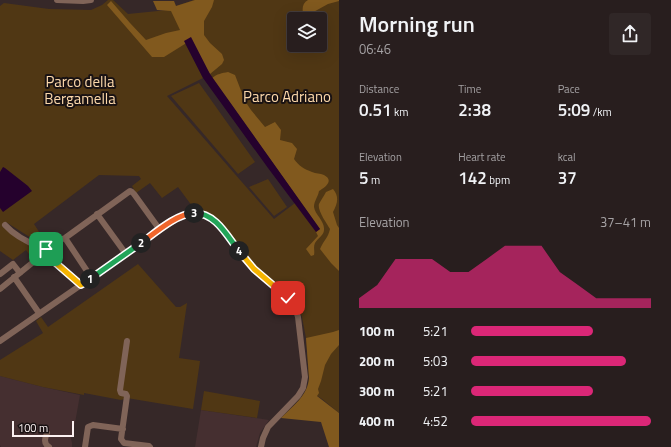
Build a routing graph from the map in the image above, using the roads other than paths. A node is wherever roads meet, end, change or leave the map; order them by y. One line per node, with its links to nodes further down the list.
1 (57, 0): 2 (street)
2 (91, 0)
3 (97, 214): 5 (street); 6 (street); 8 (street)
4 (5, 225): 7 (street)
5 (160, 230): 8 (street); 23 (street)
6 (65, 238): 7 (street); 12 (street)
7 (43, 252): 9 (street); 13 (street)
8 (126, 254): 12 (street)
9 (20, 272): 10 (street); 11 (street)
10 (0, 274)
11 (14, 277): 14 (street); 15 (street)
12 (92, 277): 13 (street)
13 (81, 285): 15 (street)
14 (0, 289)
15 (39, 314): 16 (street)
16 (0, 341)
17 (127, 341): 18 (street)
18 (122, 428): 21 (street); 22 (street)
19 (47, 433): 20 (street)
20 (48, 447)
21 (85, 447)
22 (150, 447)
23 (261, 447)

